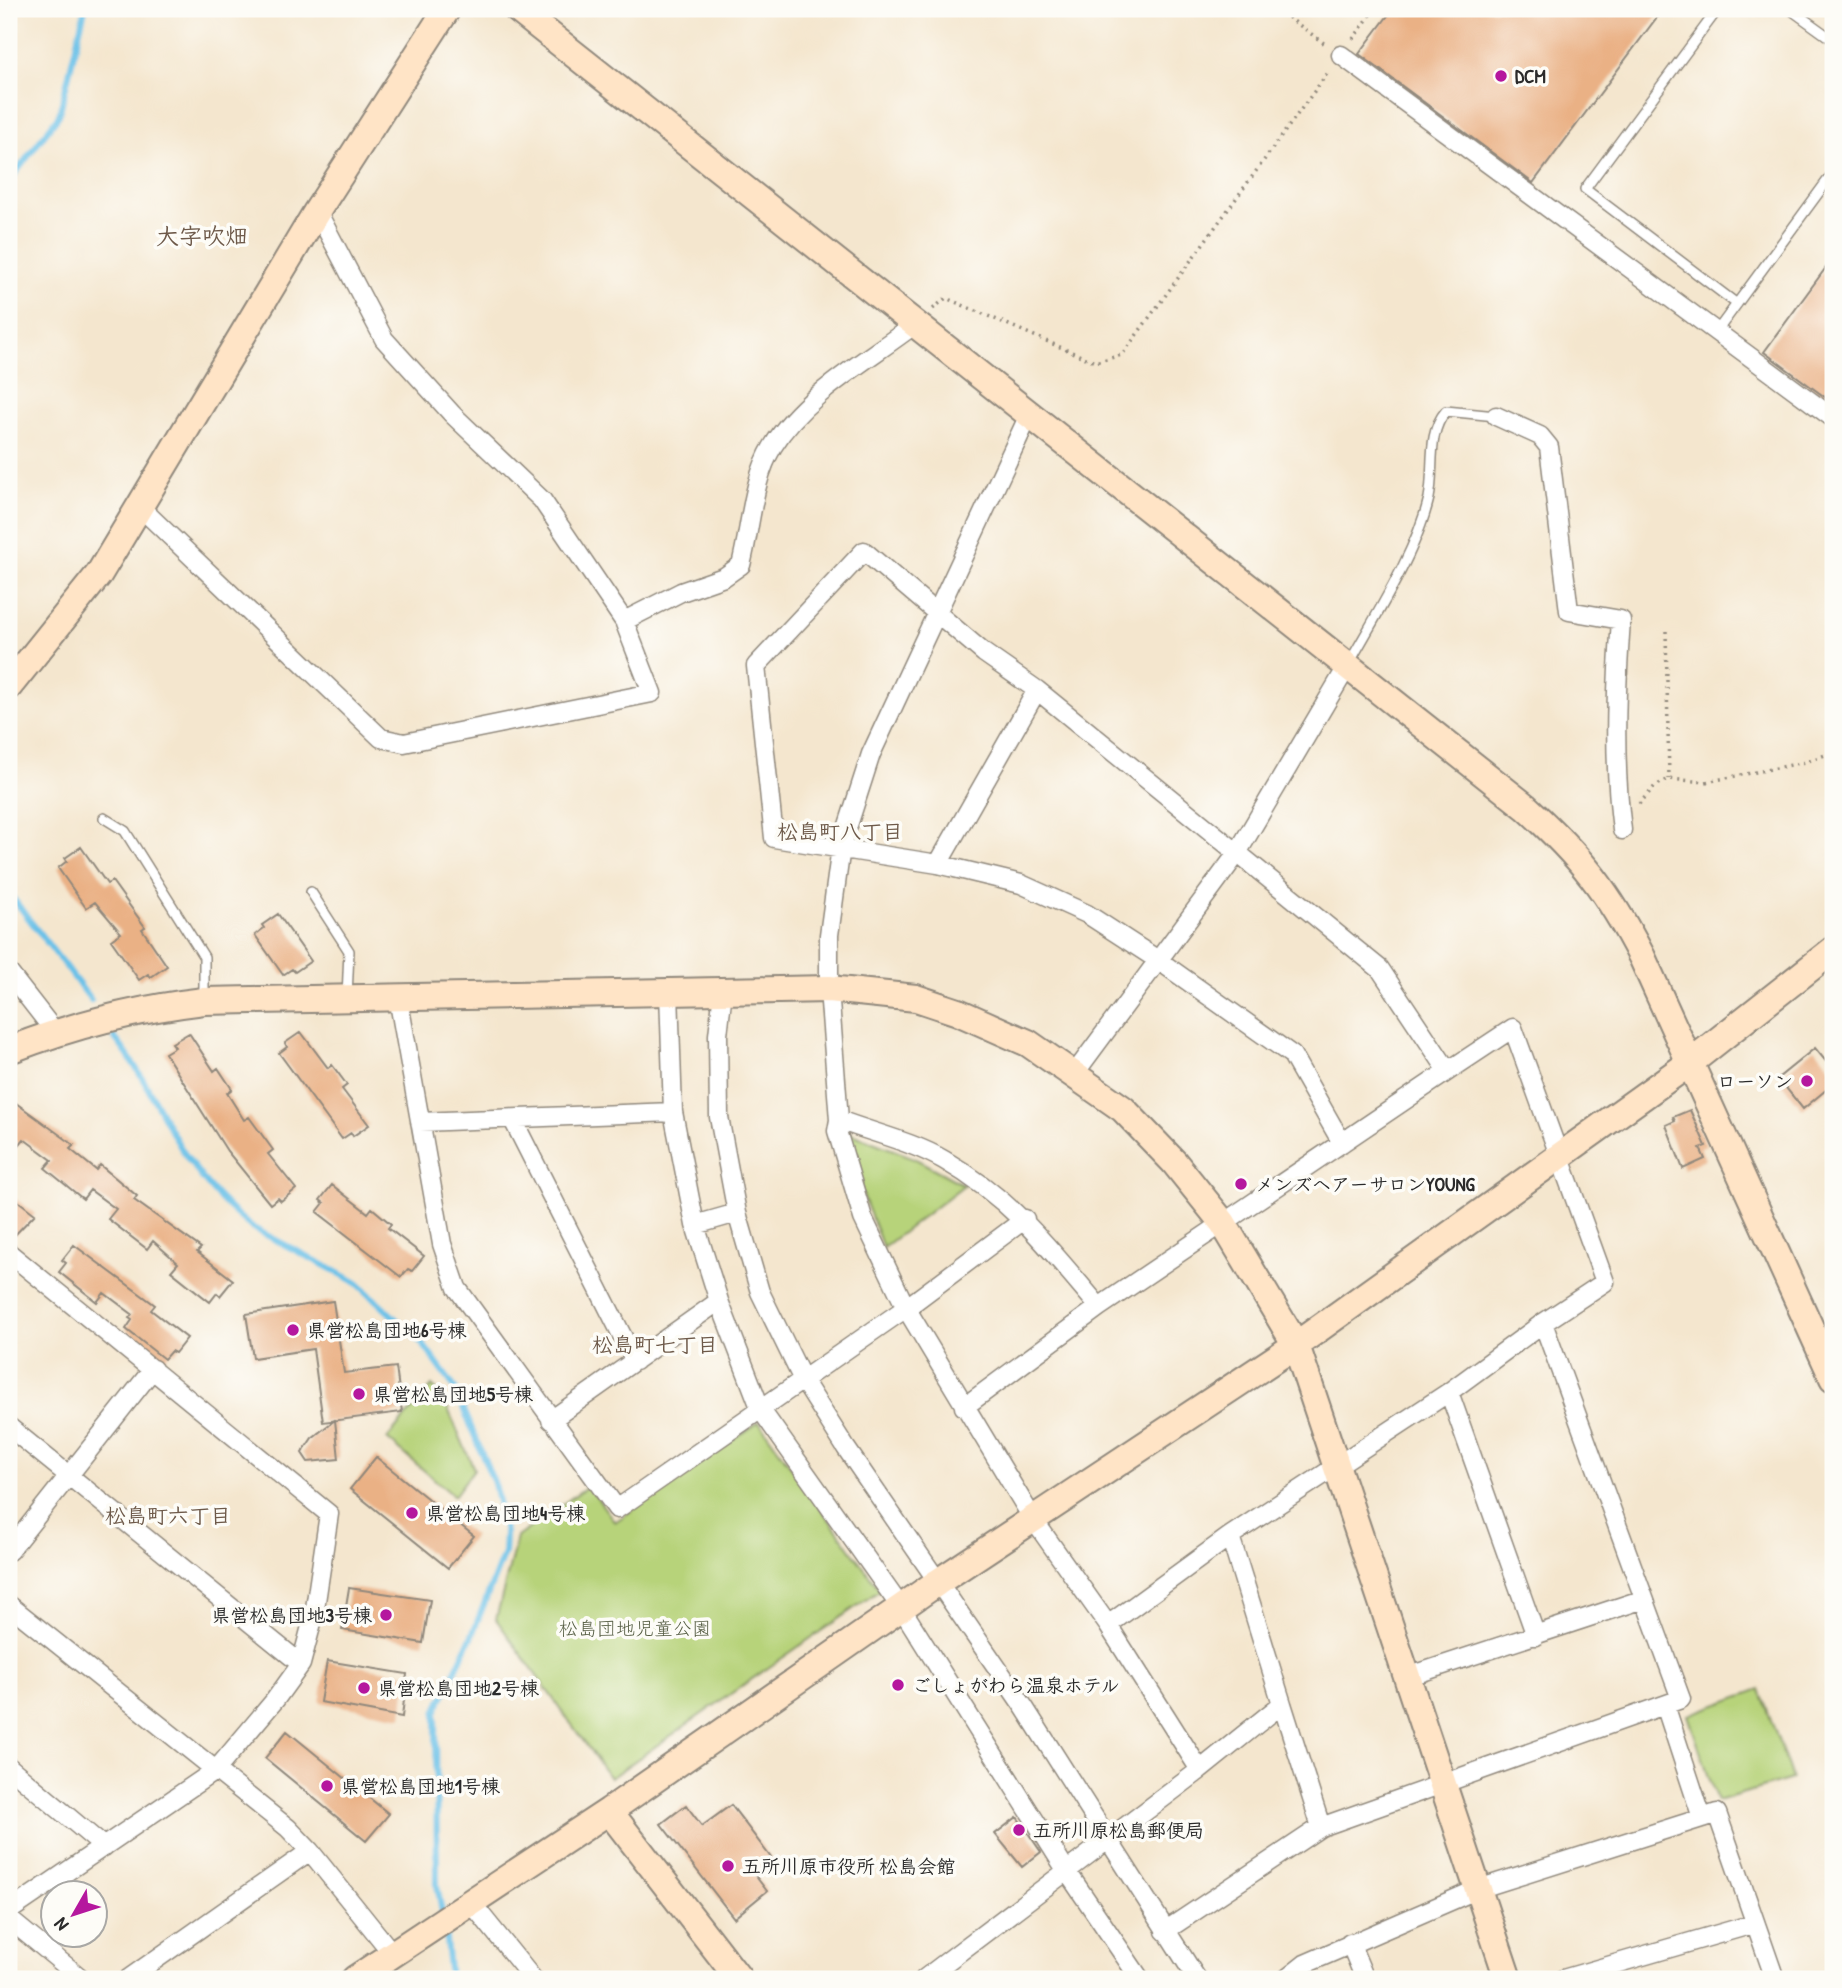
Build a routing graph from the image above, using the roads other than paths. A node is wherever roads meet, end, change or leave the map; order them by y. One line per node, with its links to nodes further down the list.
1 (447, 9): 8 (street)
2 (517, 9): 10 (street)
3 (1718, 9): 9 (lane)
4 (1790, 9): 5 (lane)
5 (1833, 40)
6 (1340, 55): 11 (street)
7 (1833, 173): 9 (lane)
8 (317, 211): 15 (street); 17 (street)
9 (1737, 304): 11 (lane)
10 (915, 324): 12 (street); 17 (street)
11 (1717, 331): 14 (street)
12 (1029, 415): 16 (street); 18 (street)
13 (1496, 416): 18 (lane); 22 (street)
14 (1833, 418)
15 (141, 508): 17 (street); 19 (street)
16 (937, 614): 20 (street); 23 (street); 23 (street)
17 (624, 621)
18 (1347, 667): 24 (street); 38 (street)
19 (9, 686)
20 (1037, 691): 24 (street); 25 (street)
21 (104, 818): 35 (lane)
22 (1622, 830)
23 (841, 847): 25 (street); 30 (street)
24 (1236, 855): 28 (street); 39 (street)
25 (938, 864): 28 (street)
26 (311, 891): 34 (lane)
27 (1833, 950): 38 (street)
28 (1158, 960): 40 (street); 45 (street)
29 (9, 973): 36 (street)
30 (829, 989): 31 (street); 40 (street); 43 (street)
31 (723, 990): 32 (street); 47 (street)
32 (669, 992): 33 (street); 41 (street)
33 (398, 997): 34 (street); 44 (street)
34 (347, 998): 35 (street)
35 (204, 1001): 36 (street)
36 (55, 1032): 37 (street)
37 (9, 1050)
38 (1691, 1062): 46 (street); 57 (street)
39 (1448, 1071): 45 (street); 46 (street)
40 (1074, 1073): 49 (street)
41 (673, 1112): 42 (street); 50 (street)
42 (513, 1120): 44 (street); 58 (street)
43 (839, 1120): 48 (street); 54 (street)
44 (421, 1122): 65 (street)
45 (1342, 1143): 49 (street)
46 (1561, 1156): 55 (street); 56 (street)
47 (737, 1213): 50 (street); 61 (street)
48 (1025, 1219): 53 (street); 54 (street)
49 (1223, 1223): 53 (street); 56 (street)
50 (695, 1225): 52 (street)
51 (9, 1253): 59 (street)
52 (719, 1301): 58 (street); 64 (street)
53 (1099, 1307): 63 (street)
54 (906, 1308): 61 (street); 63 (street)
55 (1543, 1323): 62 (street); 73 (street)
56 (1296, 1345): 67 (street); 69 (street)
57 (1827, 1345): 60 (street)
58 (635, 1361): 65 (street)
59 (153, 1369): 68 (street); 78 (street)
60 (1833, 1378)
61 (803, 1380): 64 (street); 72 (street)
62 (1449, 1392): 67 (street); 77 (street)
63 (964, 1407): 69 (street)
64 (761, 1410): 65 (street); 75 (street)
65 (551, 1420)
66 (9, 1427): 68 (street)
67 (1336, 1465): 70 (street); 79 (street)
68 (70, 1477): 71 (street); 78 (street)
69 (1033, 1519): 72 (street); 76 (street)
70 (1230, 1536): 76 (street); 80 (street)
71 (9, 1551)
72 (938, 1582): 75 (street); 89 (street)
73 (1644, 1600): 77 (street); 81 (street)
74 (9, 1605): 83 (street)
75 (902, 1609): 86 (street); 92 (street)
76 (1108, 1625): 84 (street)
77 (1536, 1636): 79 (street)
78 (301, 1664): 83 (street)
79 (1407, 1677): 85 (street)
80 (1282, 1704): 84 (street); 88 (street)
81 (1665, 1705): 85 (street); 87 (street)
82 (9, 1767): 90 (street)
83 (216, 1770): 90 (street); 91 (street)
84 (1200, 1770): 89 (street)
85 (1442, 1782): 88 (street); 93 (street)
86 (609, 1811): 94 (street); 106 (street)
87 (1702, 1818): 93 (street); 97 (street)
88 (1321, 1827): 98 (street)
89 (1106, 1840): 92 (street); 98 (street)
90 (104, 1847): 95 (street)
91 (310, 1851): 100 (street); 103 (street)
92 (1066, 1870): 107 (street); 108 (street)
93 (1478, 1889): 99 (street); 112 (street)
94 (465, 1904): 100 (street); 105 (street)
95 (9, 1911)
96 (9, 1919): 102 (street)
97 (1753, 1924): 101 (street); 114 (street)
98 (1165, 1931): 109 (street)
99 (1350, 1943): 110 (street); 111 (street)
100 (391, 1953): 104 (street)
101 (1624, 1971): 113 (street)
102 (82, 1979)
103 (128, 1979)
104 (355, 1979)
105 (533, 1979)
106 (739, 1979)
107 (924, 1979)
108 (1140, 1979)
109 (1197, 1979)
110 (1286, 1979)
111 (1365, 1979)
112 (1508, 1979)
113 (1563, 1979)
114 (1775, 1979)

